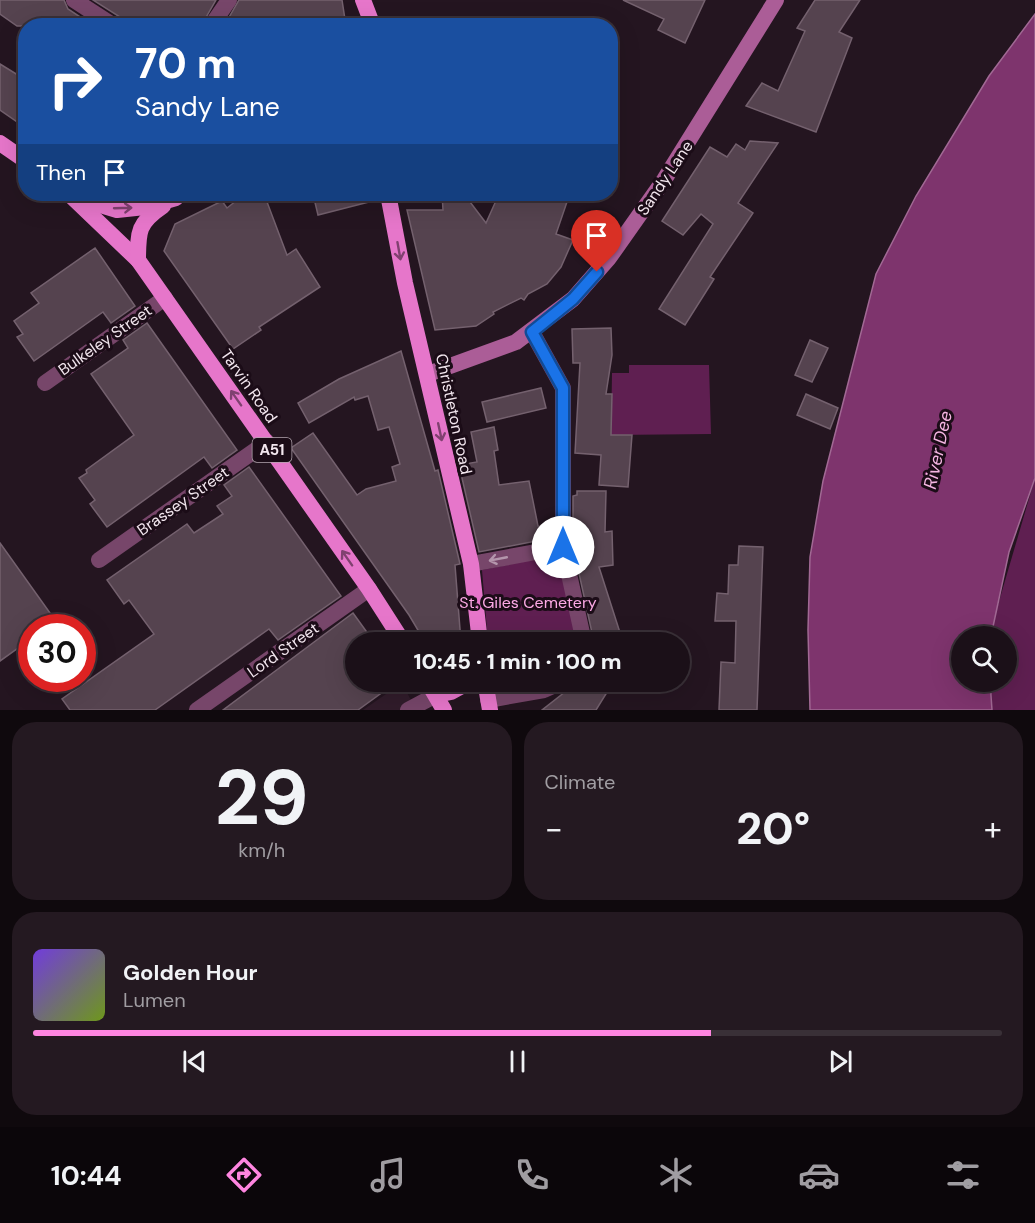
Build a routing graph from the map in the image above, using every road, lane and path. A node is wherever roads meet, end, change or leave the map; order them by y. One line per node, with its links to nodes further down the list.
1 (74, 0): 5 (street)
2 (229, 0): 6 (street)
3 (776, 0): 18 (main road, Sandy Lane)
4 (364, 2): 7 (highway); 8 (highway)
5 (102, 18)
6 (217, 18)
7 (364, 18)
8 (371, 18)
9 (0, 143): 10 (highway)
10 (18, 155)
11 (76, 201): 16 (highway, Tarvin Road / A51)
12 (89, 201): 13 (highway, one-way to 13)
13 (164, 201)
14 (173, 201): 16 (highway)
15 (389, 201): 19 (highway, Christleton Road, one-way to 19)
16 (138, 260): 17 (highway, Tarvin Road / A51)
17 (165, 298): 20 (street, Bulkeley Street); 21 (highway, Tarvin Road / A51, one-way to 17)
18 (532, 332): 19 (main road, Sandy Lane); 22 (street)
19 (428, 374): 24 (highway, Christleton Road, one-way to 24)
20 (45, 383)
21 (267, 442): 23 (street, Brassey Street); 25 (highway, Tarvin Road / A51, one-way to 21)
22 (563, 547): 24 (street, one-way to 24); 28 (street)
23 (99, 560)
24 (471, 564): 27 (highway, Christleton Road)
25 (369, 589): 26 (highway, Tarvin Road / A51); 33 (street, Lord Street)
26 (397, 632)
27 (479, 632)
28 (582, 632)
29 (451, 692): 31 (highway)
30 (537, 692): 32 (street)
31 (436, 695): 34 (street)
32 (489, 705)
33 (197, 710)
34 (408, 710)

